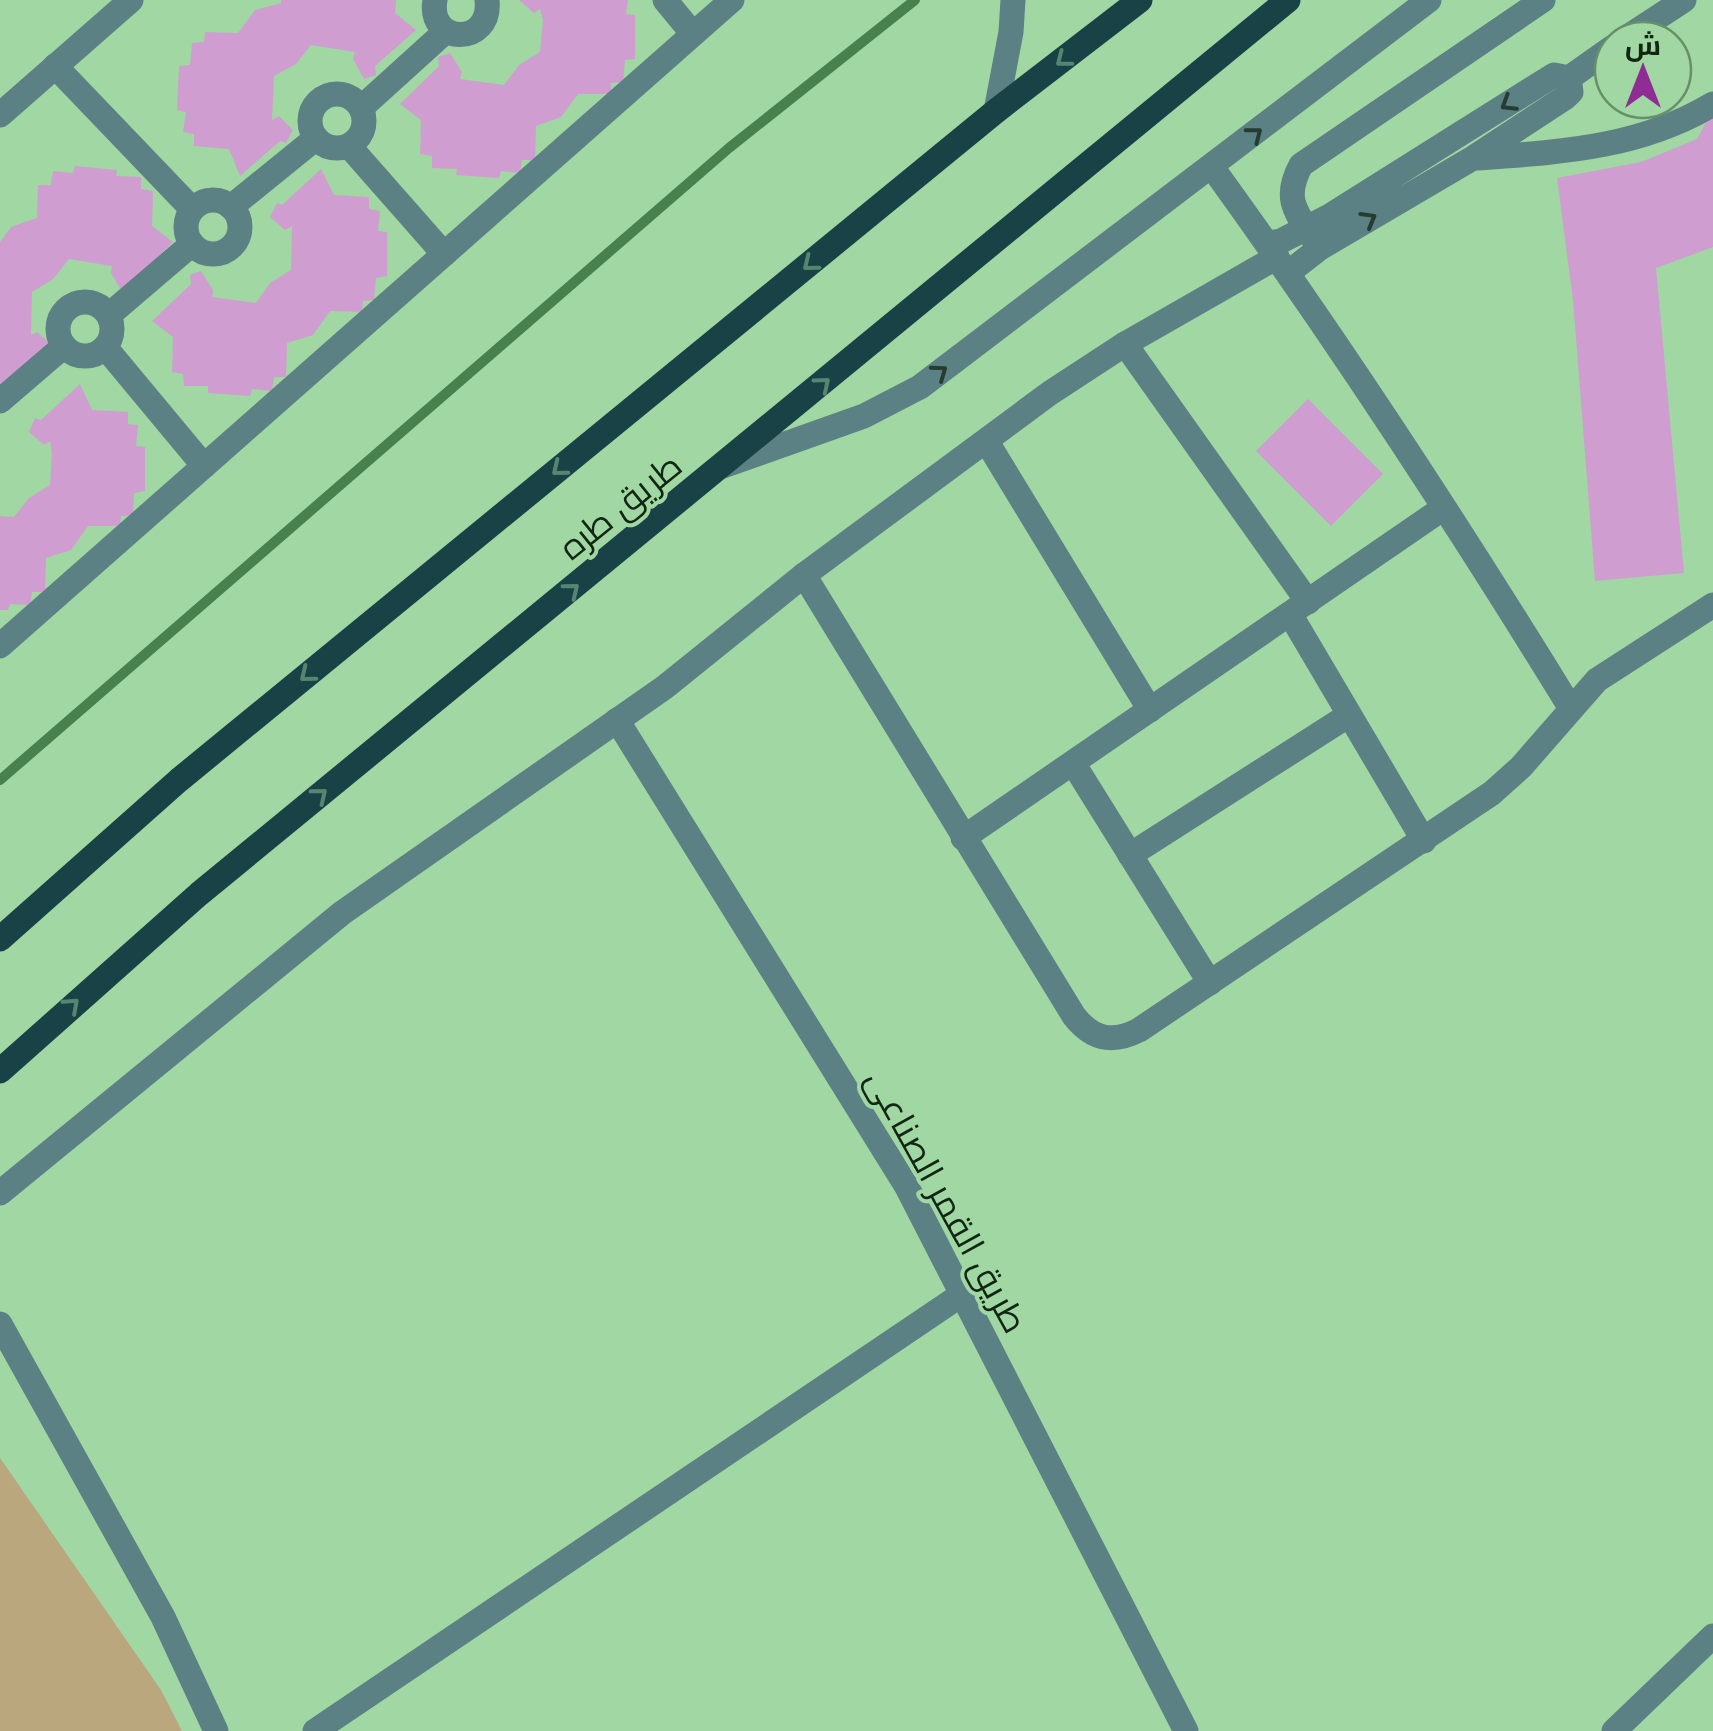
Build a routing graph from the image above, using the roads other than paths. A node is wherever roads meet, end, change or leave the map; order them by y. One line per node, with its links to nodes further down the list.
1 (132, 0): 16 (street)
2 (435, 0): 13 (street)
3 (486, 0): 13 (street)
4 (666, 0): 14 (street)
5 (732, 0): 14 (street)
6 (1013, 0): 20 (street)
7 (1140, 0): 20 (main road, طريق طره, one-way to 20)
8 (1288, 0): 39 (main road, طريق طره, one-way to 8)
9 (1428, 0): 25 (street, one-way to 9)
10 (1543, 0): 28 (street)
11 (1684, 0): 12 (street)
12 (1654, 20)
13 (446, 30): 19 (street)
14 (693, 34): 30 (street)
15 (1593, 61): 17 (street)
16 (55, 66): 21 (street); 27 (street)
17 (1569, 78): 24 (street); 28 (street, one-way to 28)
18 (1713, 104): 24 (street)
19 (360, 108): 22 (street); 23 (street)
20 (996, 111): 53 (main road, طريق طره, one-way to 53)
21 (0, 115)
22 (316, 138): 23 (street); 26 (street)
23 (349, 146): 30 (street)
24 (1474, 158): 28 (street, one-way to 24)
25 (1212, 168): 31 (street); 39 (street, one-way to 25)
26 (231, 207): 27 (street); 29 (street)
27 (192, 210): 29 (street)
28 (1313, 238): 31 (street); 31 (street)
29 (192, 244): 32 (street)
30 (444, 254): 38 (street)
31 (1277, 258): 33 (street); 40 (street)
32 (109, 316): 34 (street); 35 (street)
33 (1125, 344): 37 (street); 43 (street)
34 (64, 346): 35 (street); 36 (street)
35 (105, 348): 38 (street)
36 (0, 401)
37 (987, 442): 41 (street); 46 (street)
38 (204, 466): 44 (street)
39 (724, 466): 55 (main road, طريق طره, one-way to 39)
40 (1442, 509): 43 (street); 45 (street)
41 (804, 574): 48 (street); 50 (street)
42 (1713, 605): 45 (street)
43 (1299, 608): 46 (street); 47 (street)
44 (0, 646)
45 (1570, 708): 51 (street)
46 (1150, 710): 49 (street)
47 (1349, 715): 51 (street); 52 (street)
48 (618, 720): 56 (street); 57 (street, طريق القمر الصناعى)
49 (1072, 764): 50 (street); 52 (street)
50 (963, 838): 54 (street)
51 (1424, 842): 54 (street)
52 (1130, 856): 54 (street)
53 (0, 940)
54 (1210, 983)
55 (0, 1071)
56 (0, 1193)
57 (961, 1294): 61 (street); 62 (street, طريق القمر الصناعى)
58 (0, 1324): 60 (street)
59 (1713, 1636): 63 (street)
60 (216, 1731)
61 (315, 1731)
62 (1186, 1731)
63 (1614, 1731)

